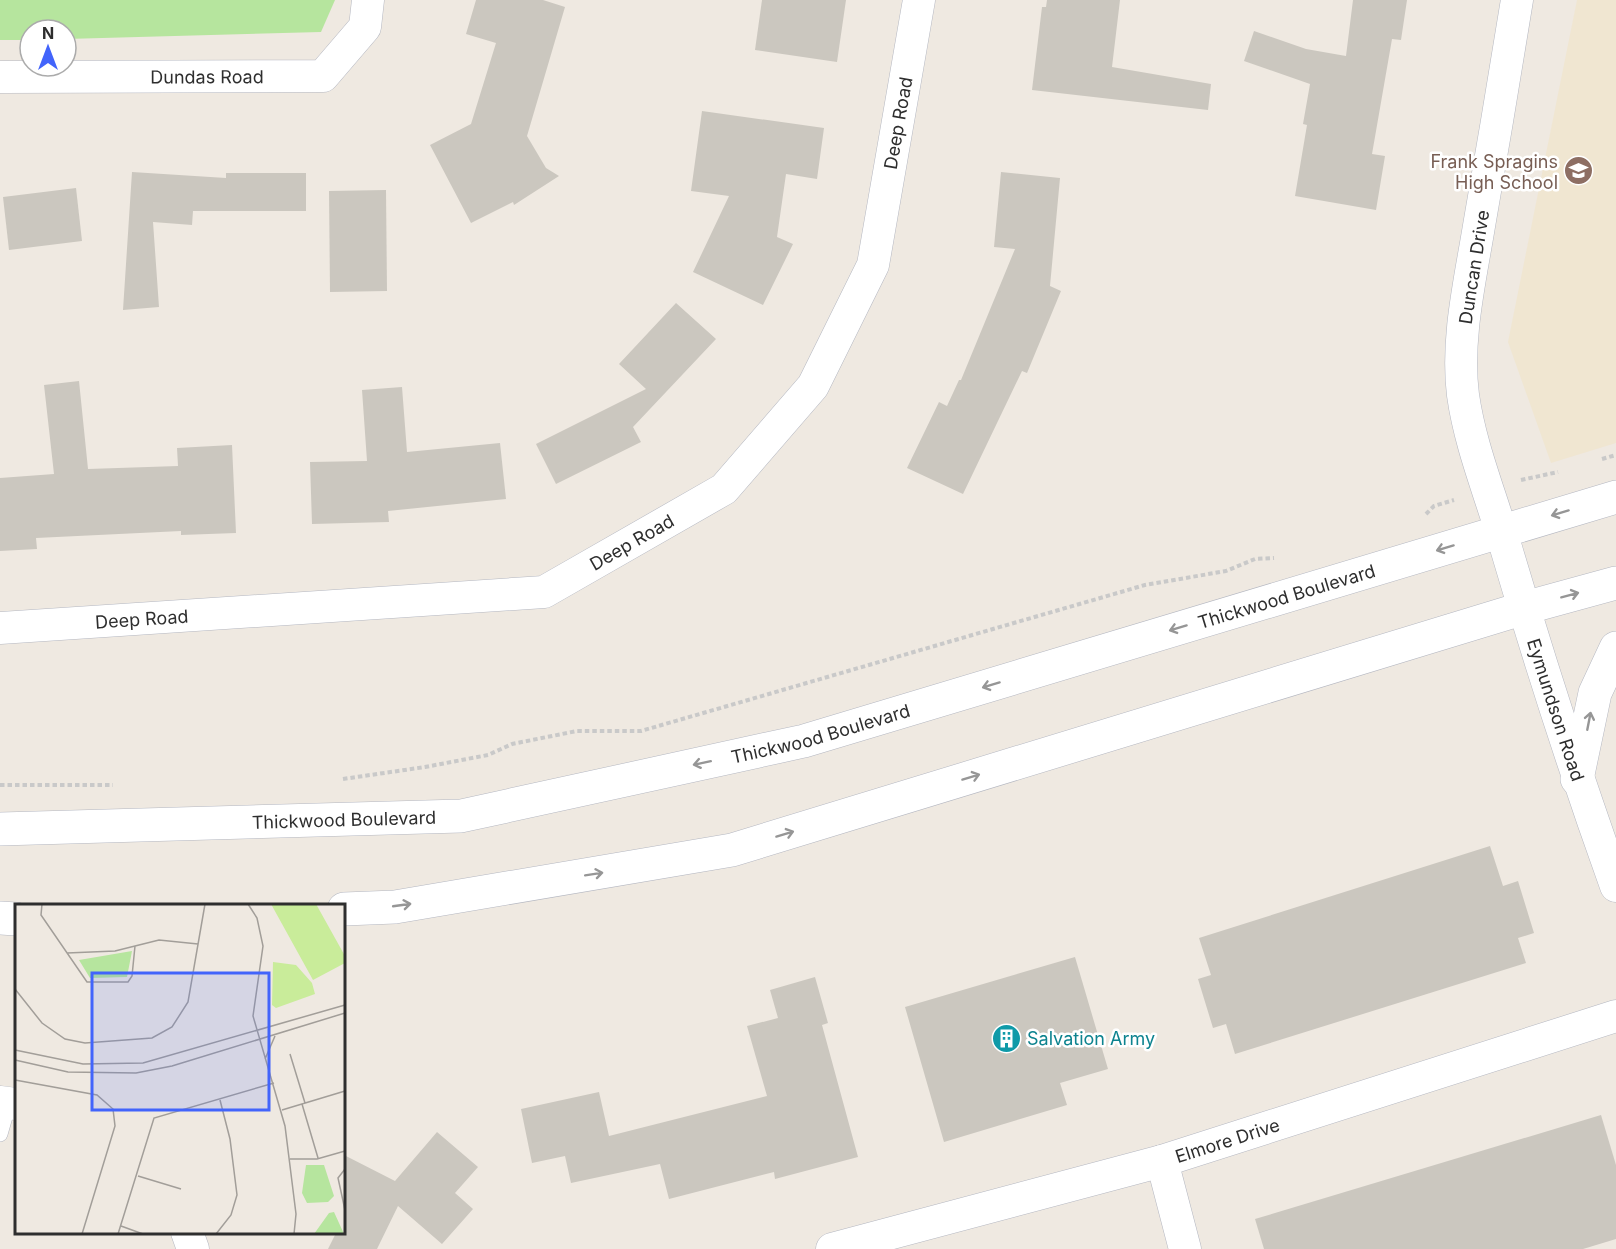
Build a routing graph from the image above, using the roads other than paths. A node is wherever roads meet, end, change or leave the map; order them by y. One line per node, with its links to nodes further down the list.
1 (368, 0): 4 (street, Dundas Road)
2 (919, 0): 9 (street, Deep Road)
3 (1517, 0): 6 (street, Duncan Drive)
4 (0, 77)
5 (1616, 497): 6 (main road, Thickwood Boulevard, one-way to 6)
6 (1501, 531): 8 (street, Eymundson Road); 12 (main road, Thickwood Boulevard, one-way to 12)
7 (1616, 583): 8 (main road, one-way to 7)
8 (1524, 608): 11 (street, Eymundson Road); 14 (main road, one-way to 8)
9 (0, 628)
10 (1616, 648): 11 (main road, one-way to 10)
11 (1577, 779): 13 (street, Eymundson Road)
12 (0, 829)
13 (1616, 886)
14 (345, 909)
15 (0, 918): 16 (main road)
16 (15, 919)
17 (1616, 1016): 20 (street, Elmore Drive)
18 (9, 1103): 19 (lane)
19 (0, 1134)
20 (1162, 1161): 23 (street, Elmore Drive); 24 (street)
21 (187, 1234): 22 (street)
22 (193, 1249)
23 (832, 1249)
24 (1185, 1249)

